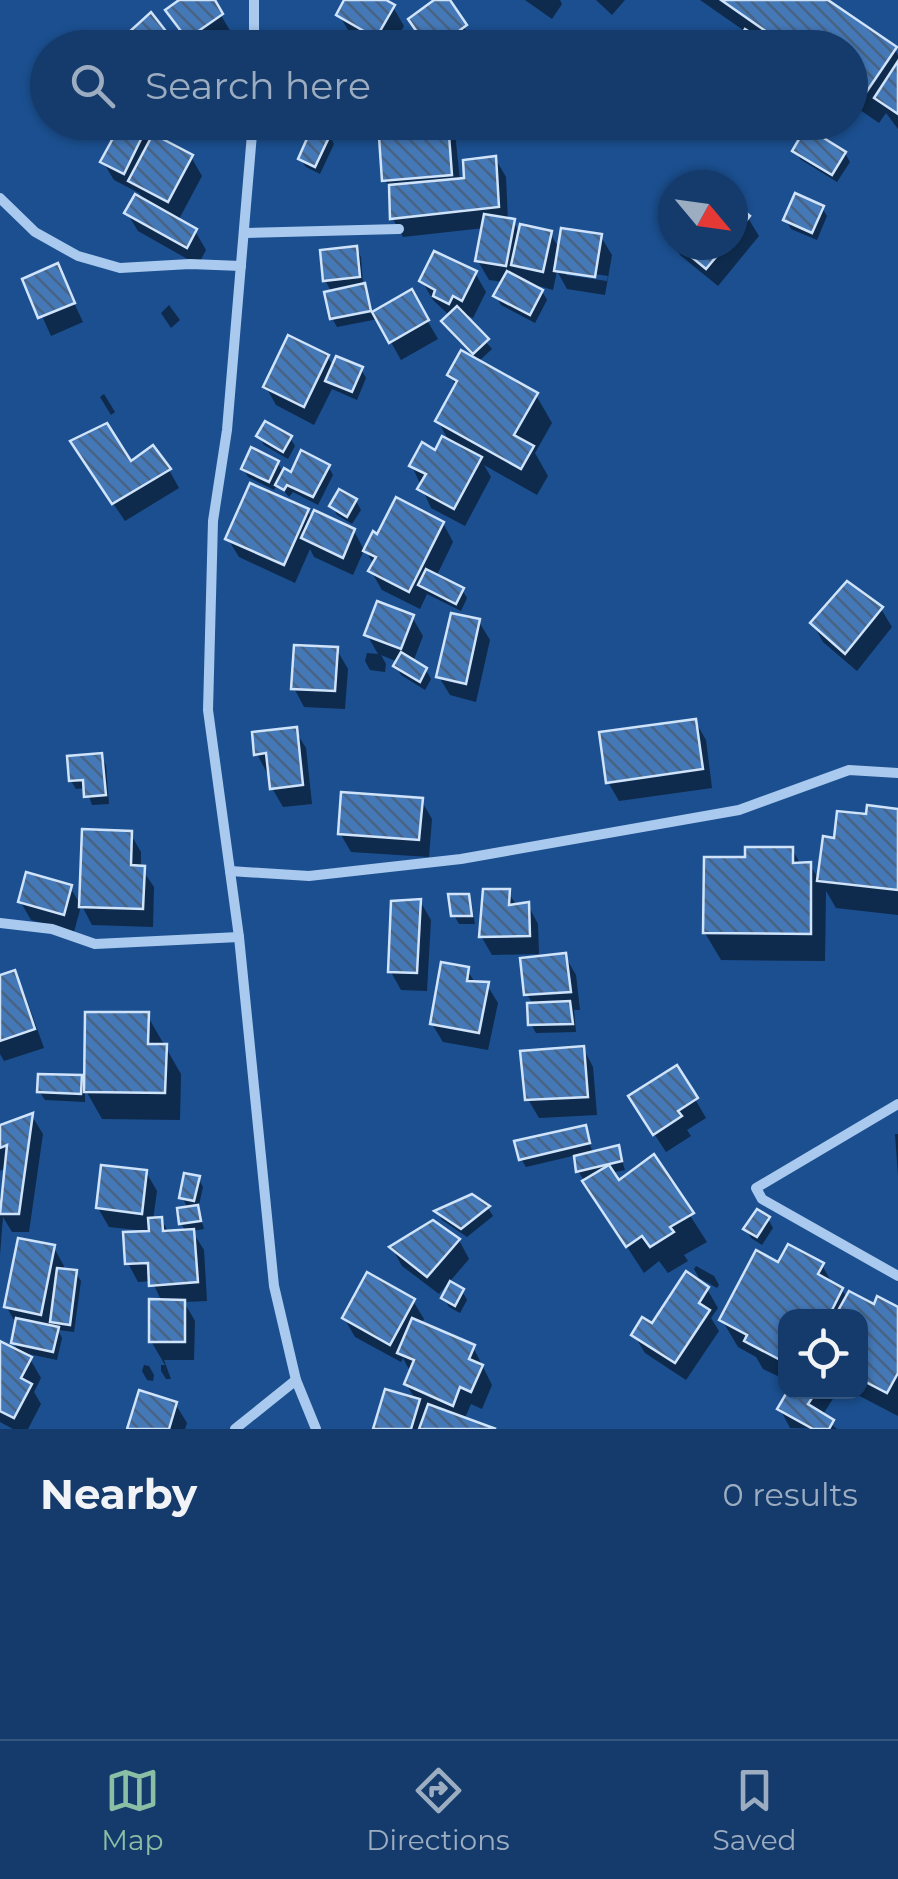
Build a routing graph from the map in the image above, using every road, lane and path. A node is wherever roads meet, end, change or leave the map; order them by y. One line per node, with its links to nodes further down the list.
1 (254, 0): 2 (street)
2 (254, 30)
3 (252, 140): 6 (street)
4 (0, 198): 7 (street)
5 (399, 229): 6 (street)
6 (245, 233): 7 (street)
7 (242, 266): 9 (street)
8 (898, 773): 9 (street)
9 (230, 872): 11 (street)
10 (0, 923): 11 (street)
11 (239, 937): 14 (street)
12 (898, 1104): 13 (street)
13 (898, 1276)
14 (296, 1380): 15 (street); 16 (street)
15 (235, 1429)
16 (316, 1429)

